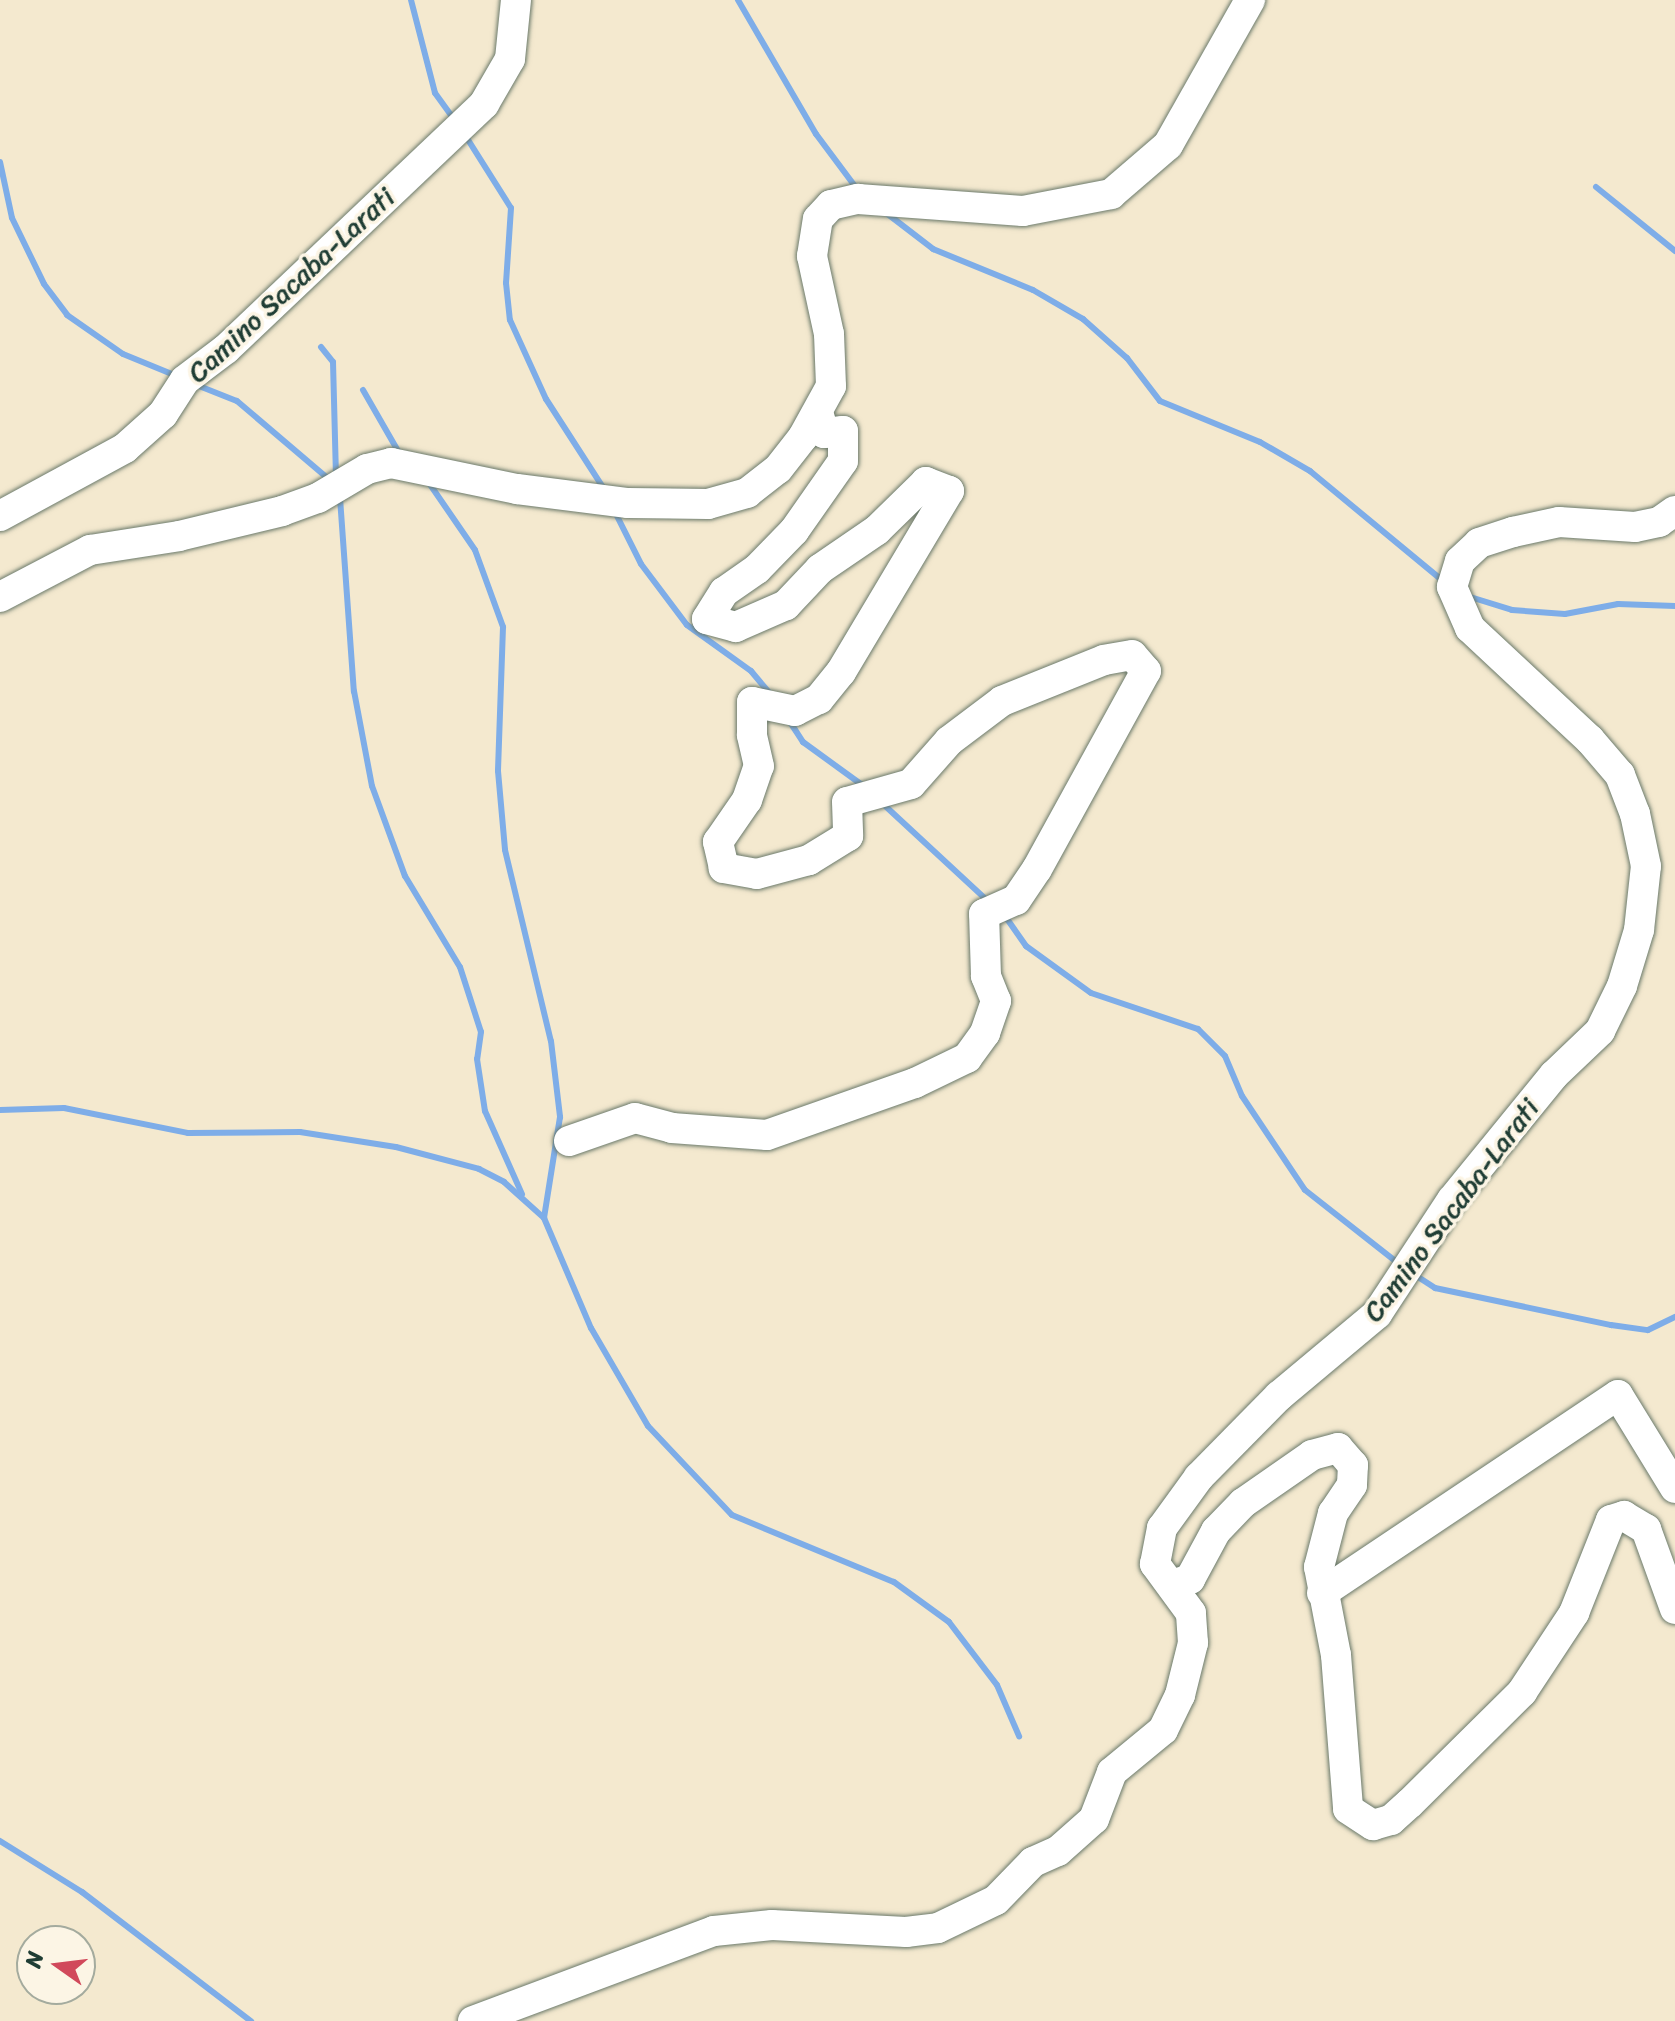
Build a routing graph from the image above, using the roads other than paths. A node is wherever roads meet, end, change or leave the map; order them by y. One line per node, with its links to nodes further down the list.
1 (516, 0): 5 (street, Camino Sacaba-Larati)
2 (1250, 0): 3 (street)
3 (819, 415): 6 (street); 7 (street)
4 (1675, 511): 9 (street, Camino Sacaba-Larati)
5 (0, 516)
6 (0, 597)
7 (569, 1141)
8 (1675, 1488): 10 (street)
9 (1175, 1584): 10 (street); 12 (street, Camino Sacaba-Larati)
10 (1322, 1593): 11 (street)
11 (1675, 1609)
12 (473, 2021)

